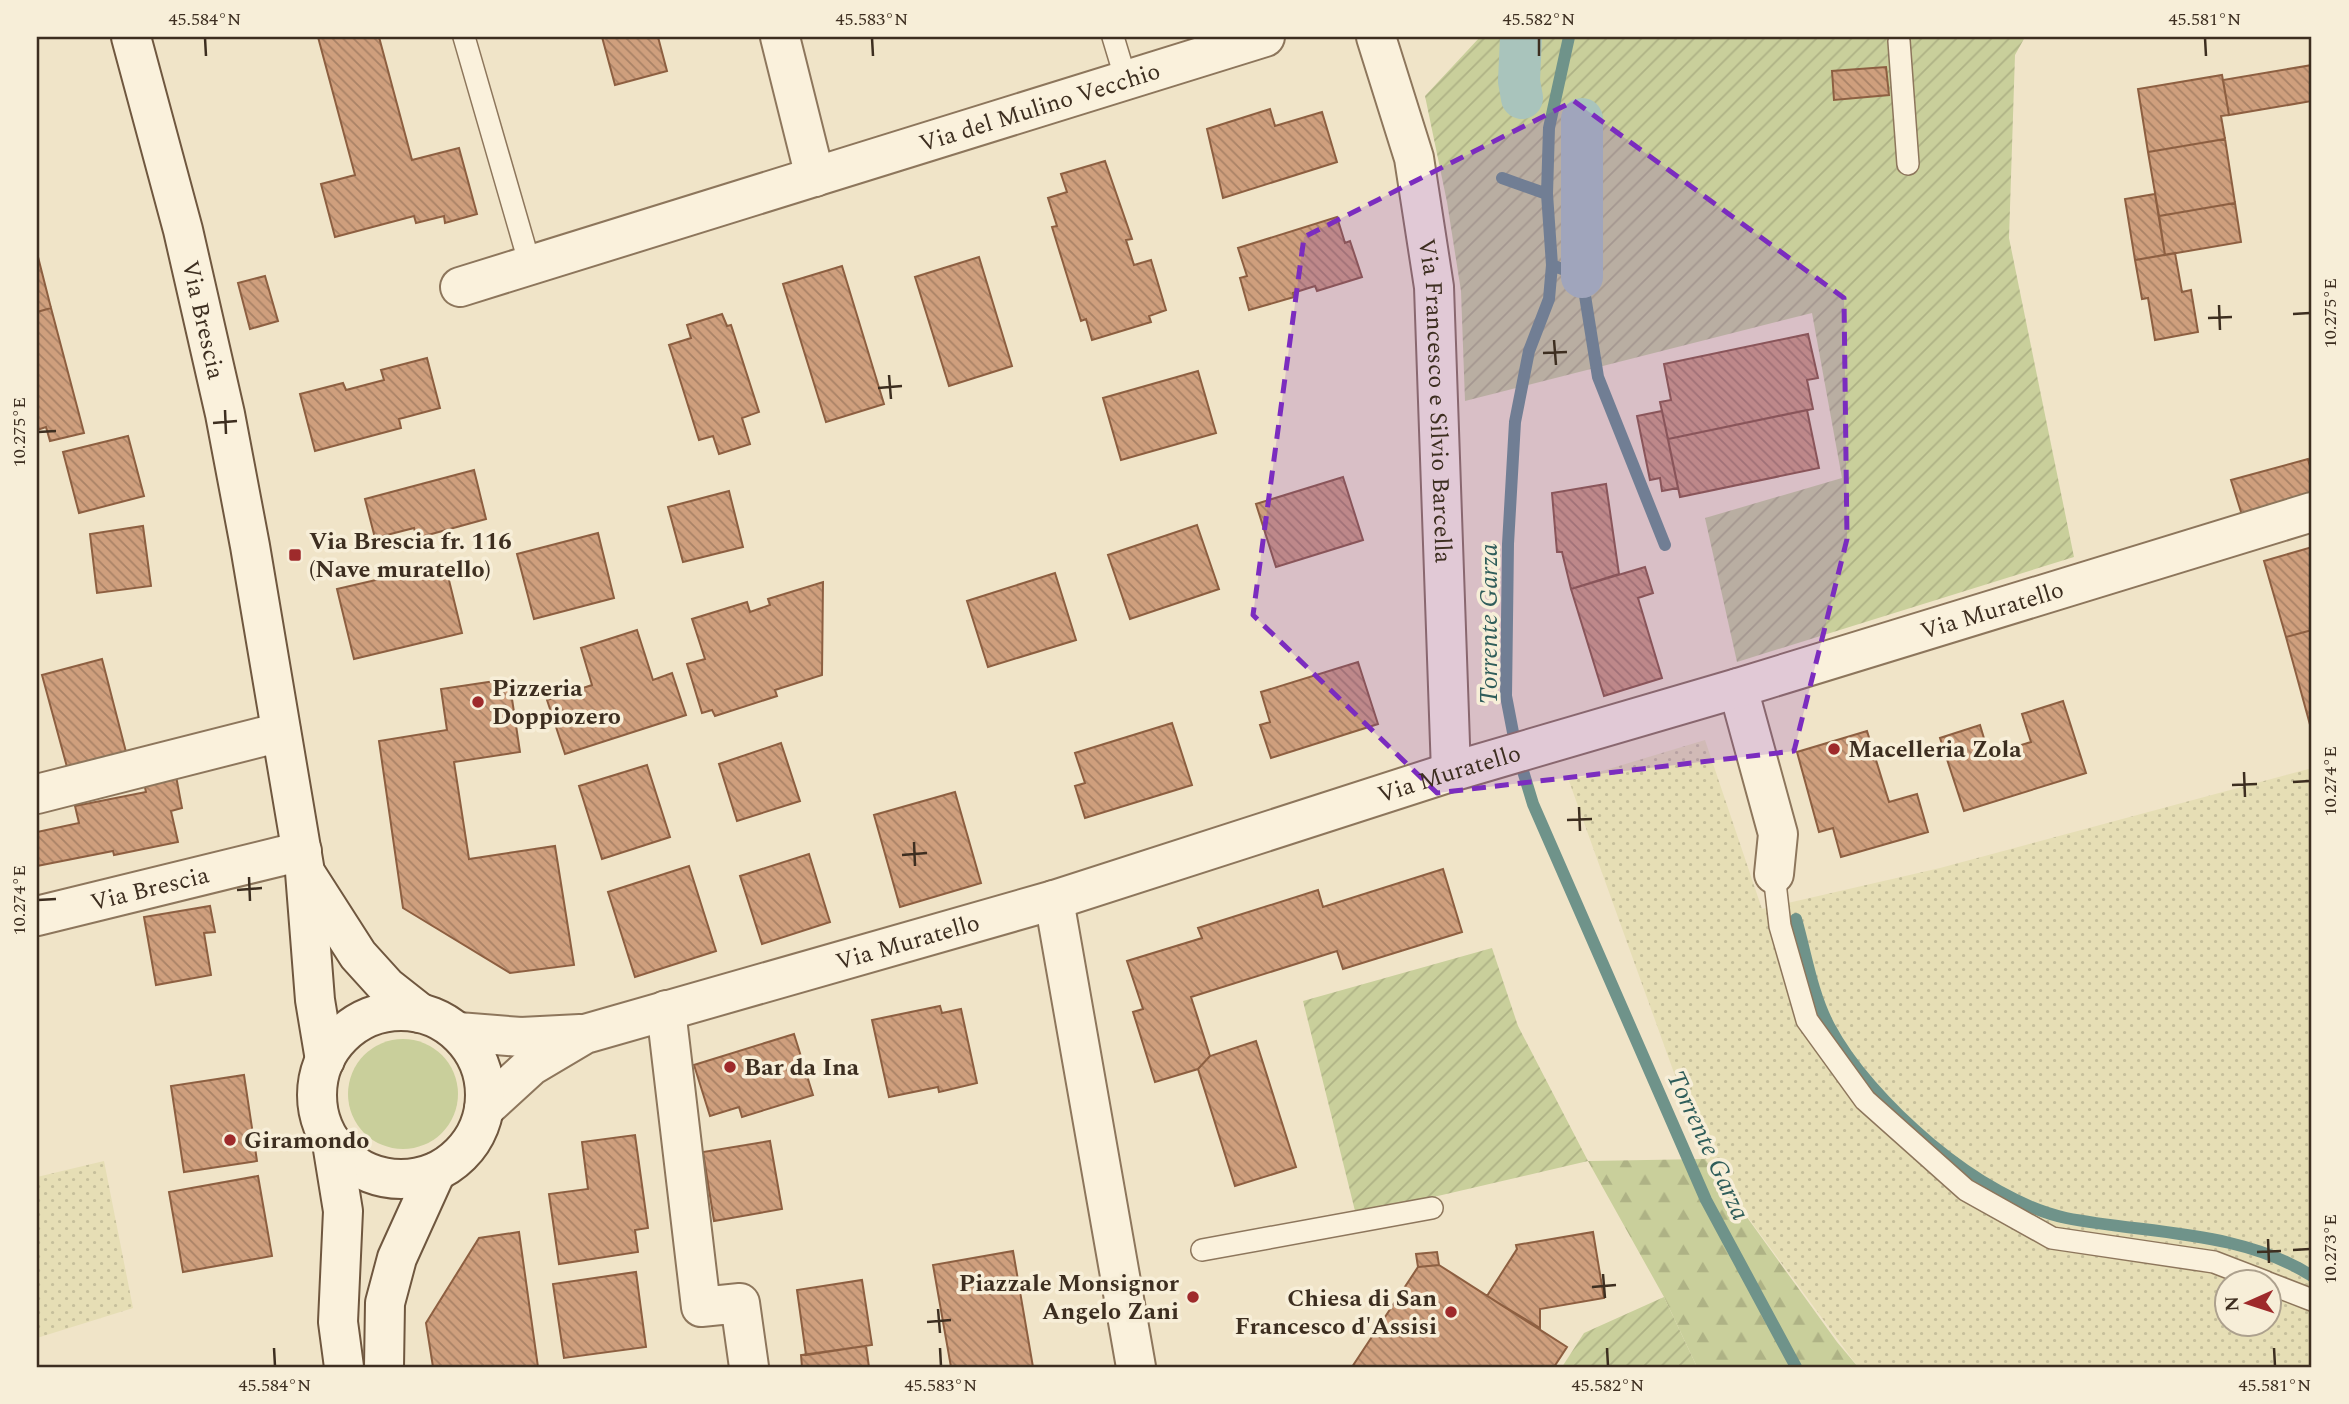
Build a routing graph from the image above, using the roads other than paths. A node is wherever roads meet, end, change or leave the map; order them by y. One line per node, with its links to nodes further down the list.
1 (131, 37): 15 (street, Via Brescia)
2 (464, 37): 11 (lane)
3 (780, 37): 10 (street)
4 (1112, 37): 8 (lane)
5 (1265, 37): 8 (street, Via del Mulino Vecchio)
6 (1376, 37): 16 (street, Via Francesco e Silvio Barcella)
7 (1899, 41): 9 (lane)
8 (1126, 80): 10 (street, Via del Mulino Vecchio)
9 (1908, 164)
10 (815, 177): 11 (street, Via del Mulino Vecchio)
11 (530, 265): 12 (street, Via del Mulino Vecchio)
12 (460, 288)
13 (2312, 512): 14 (street, Via Muratello)
14 (1738, 688): 16 (street, Via Muratello); 19 (street)
15 (281, 732): 17 (street); 18 (street, Via Brescia)
16 (1462, 769): 20 (street, Via Muratello)
17 (37, 793)
18 (304, 862): 21 (street, Via Brescia); 23 (street, Via Brescia); 26 (street, Via Brescia)
19 (1774, 874): 32 (lane)
20 (1054, 900): 22 (street, Via Muratello); 38 (street)
21 (37, 916)
22 (666, 1010): 25 (street, Via Muratello); 37 (street)
23 (420, 1013): 24 (street, Via Brescia); 26 (street, Via Brescia)
24 (458, 1032): 25 (street, Via Muratello); 27 (street, Via Brescia)
25 (585, 1034): 27 (street, Via Muratello)
26 (325, 1060): 28 (street, Via Brescia)
27 (484, 1109): 29 (street, Via Brescia)
28 (332, 1143): 29 (street, Via Brescia); 35 (street, Via Brescia)
29 (436, 1172): 36 (street, Via Brescia)
30 (1432, 1208): 31 (lane)
31 (1202, 1250)
32 (2230, 1268)
33 (2282, 1288): 34 (lane)
34 (2312, 1300)
35 (344, 1367)
36 (384, 1367)
37 (749, 1367)
38 (1136, 1367)

